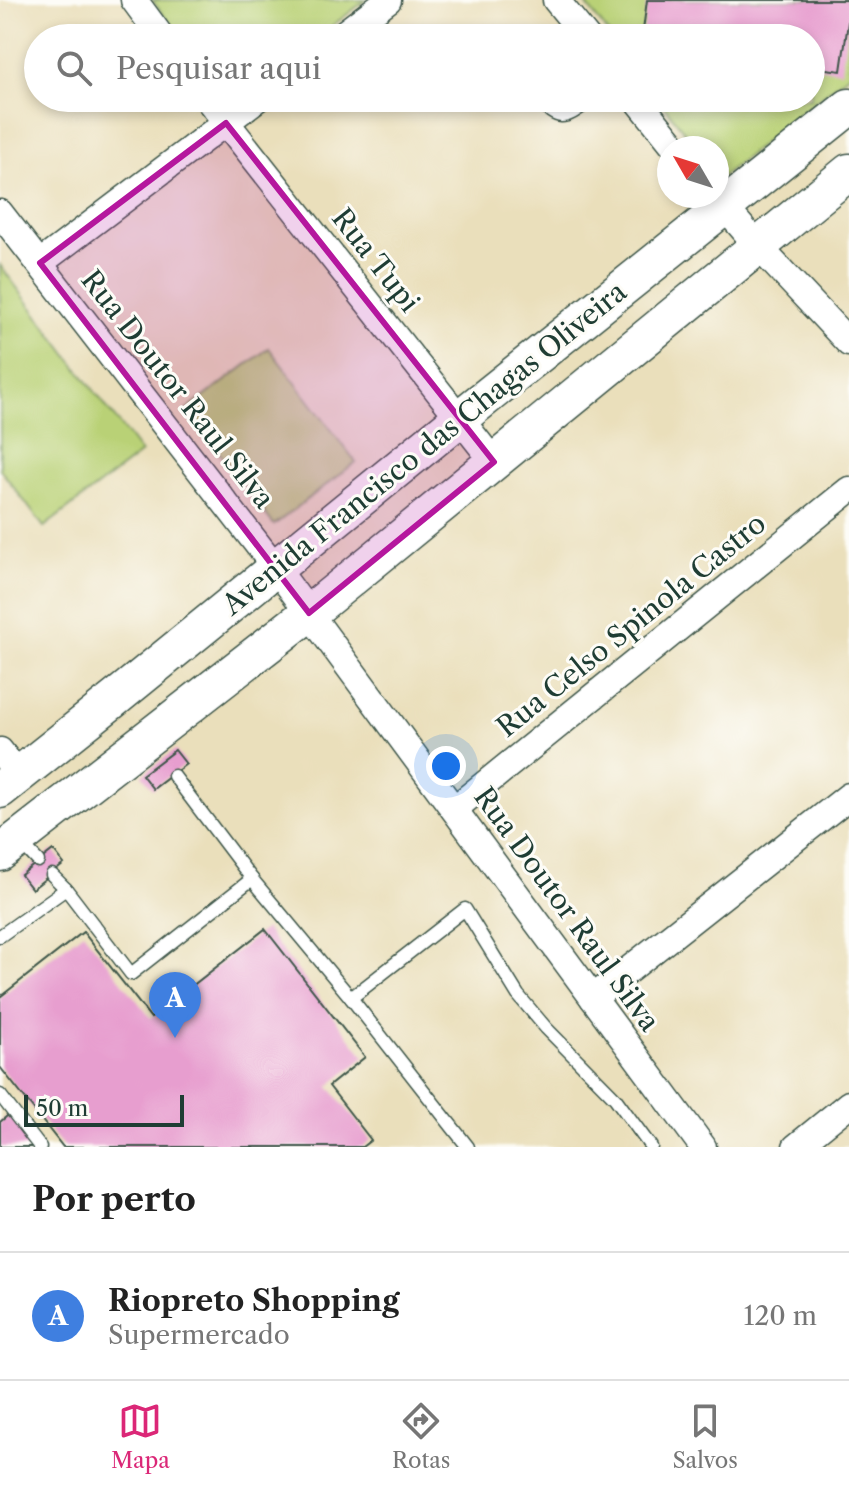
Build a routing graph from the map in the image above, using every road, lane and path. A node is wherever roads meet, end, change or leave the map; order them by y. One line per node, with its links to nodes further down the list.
1 (134, 0): 4 (street)
2 (388, 0): 5 (street)
3 (556, 0): 6 (street)
4 (152, 24)
5 (356, 24)
6 (570, 24)
7 (849, 107): 16 (main road, Avenida Francisco das Chagas Oliveira)
8 (218, 112): 13 (street, Rua Tupi)
9 (240, 112): 13 (street)
10 (548, 112): 11 (lane)
11 (574, 112)
12 (647, 112): 14 (street)
13 (226, 123): 21 (street); 23 (street, Rua Tupi)
14 (666, 136)
15 (849, 172): 20 (main road, Avenida Francisco das Chagas Oliveira)
16 (729, 195)
17 (713, 208): 23 (main road, Avenida Francisco das Chagas Oliveira)
18 (725, 208): 20 (street)
19 (0, 213): 21 (street, Rua Doutor Raul Silva)
20 (758, 246): 22 (street); 24 (main road, Avenida Francisco das Chagas Oliveira)
21 (40, 263): 26 (street, Rua Doutor Raul Silva)
22 (849, 343)
23 (460, 418): 24 (street, Rua Tupi); 26 (main road, Avenida Francisco das Chagas Oliveira)
24 (494, 462): 27 (main road, Avenida Francisco das Chagas Oliveira)
25 (849, 490): 33 (street, Rua Celso Spinola Castro)
26 (275, 567): 27 (street, Rua Doutor Raul Silva); 28 (main road, Avenida Francisco das Chagas Oliveira)
27 (309, 613): 29 (main road, Avenida Francisco das Chagas Oliveira); 33 (street, Rua Doutor Raul Silva)
28 (117, 697): 29 (main road); 30 (main road, Avenida Francisco das Chagas Oliveira)
29 (151, 743): 34 (main road, Avenida Francisco das Chagas Oliveira)
30 (6, 772): 34 (main road)
31 (174, 776): 37 (lane)
32 (849, 796): 41 (street)
33 (454, 809): 41 (street, Rua Doutor Raul Silva)
34 (50, 813): 35 (main road, Avenida Francisco das Chagas Oliveira)
35 (19, 851)
36 (52, 875): 38 (lane)
37 (252, 879): 38 (lane); 40 (lane)
38 (66, 889): 39 (lane)
39 (0, 936)
40 (351, 998): 45 (lane); 46 (lane)
41 (593, 998): 47 (street, Rua Doutor Raul Silva)
42 (0, 1095): 44 (lane)
43 (849, 1104): 48 (street)
44 (40, 1147)
45 (468, 1147)
46 (651, 1147)
47 (703, 1147)
48 (796, 1147)

